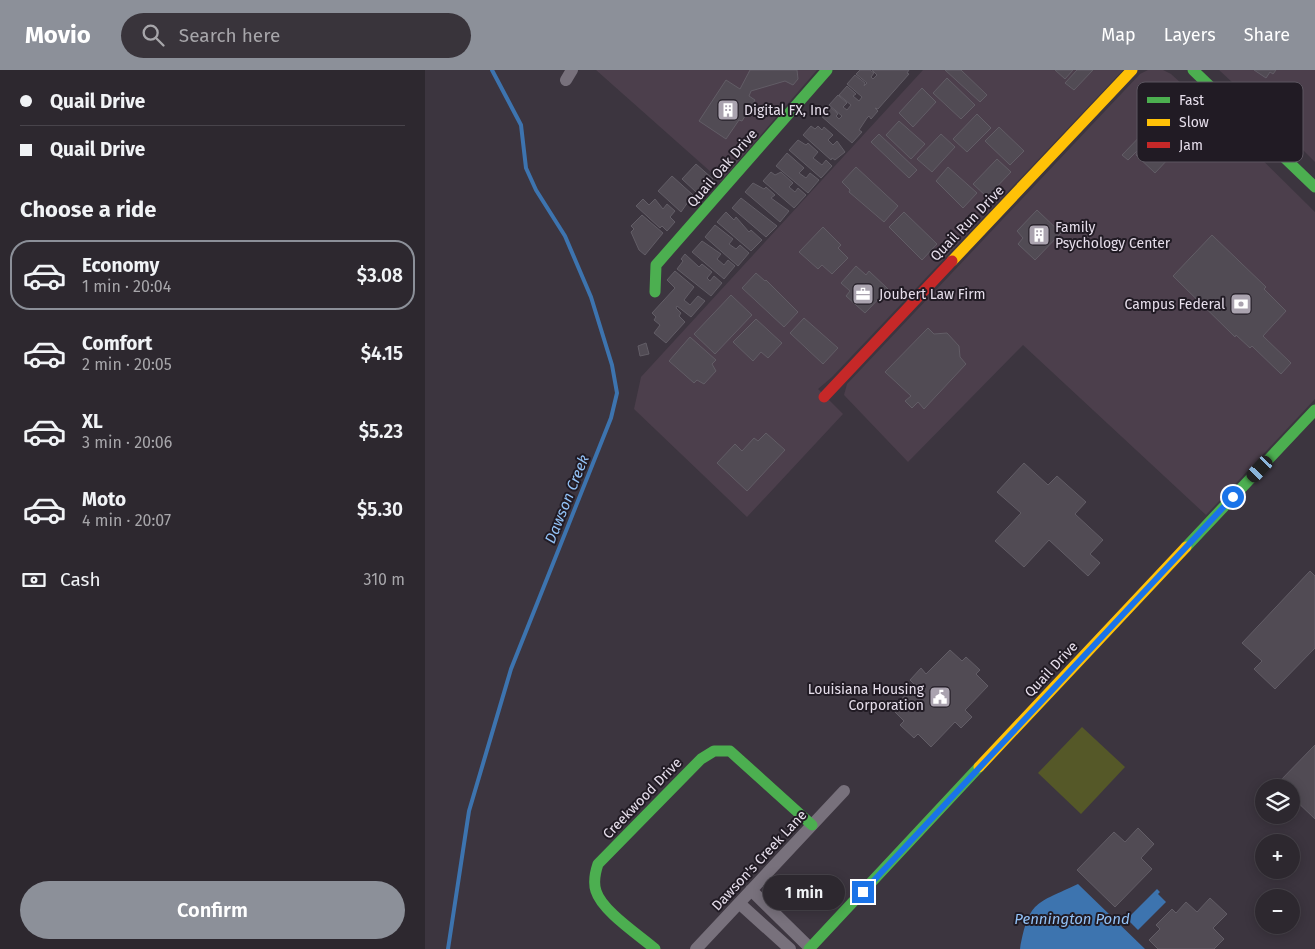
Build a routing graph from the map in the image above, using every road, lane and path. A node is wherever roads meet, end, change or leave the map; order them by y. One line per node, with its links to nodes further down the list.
1 (827, 70): 7 (street, Quail Oak Drive)
2 (1132, 70): 8 (street, Quail Run Drive)
3 (1193, 70): 4 (street)
4 (1206, 82)
5 (1289, 162): 6 (street)
6 (1315, 187)
7 (655, 292)
8 (824, 397)
9 (1315, 410): 17 (street, Quail Drive)
10 (844, 791): 11 (street, Dawson's Creek Lane)
11 (812, 825): 12 (street, Dawson's Creek Lane); 14 (street, Creekwood Drive)
12 (751, 890): 13 (street, Dawson's Creek Lane); 17 (street)
13 (739, 903): 15 (street, Dawson's Creek Lane); 16 (street)
14 (655, 949)
15 (696, 949)
16 (790, 949)
17 (810, 949)

